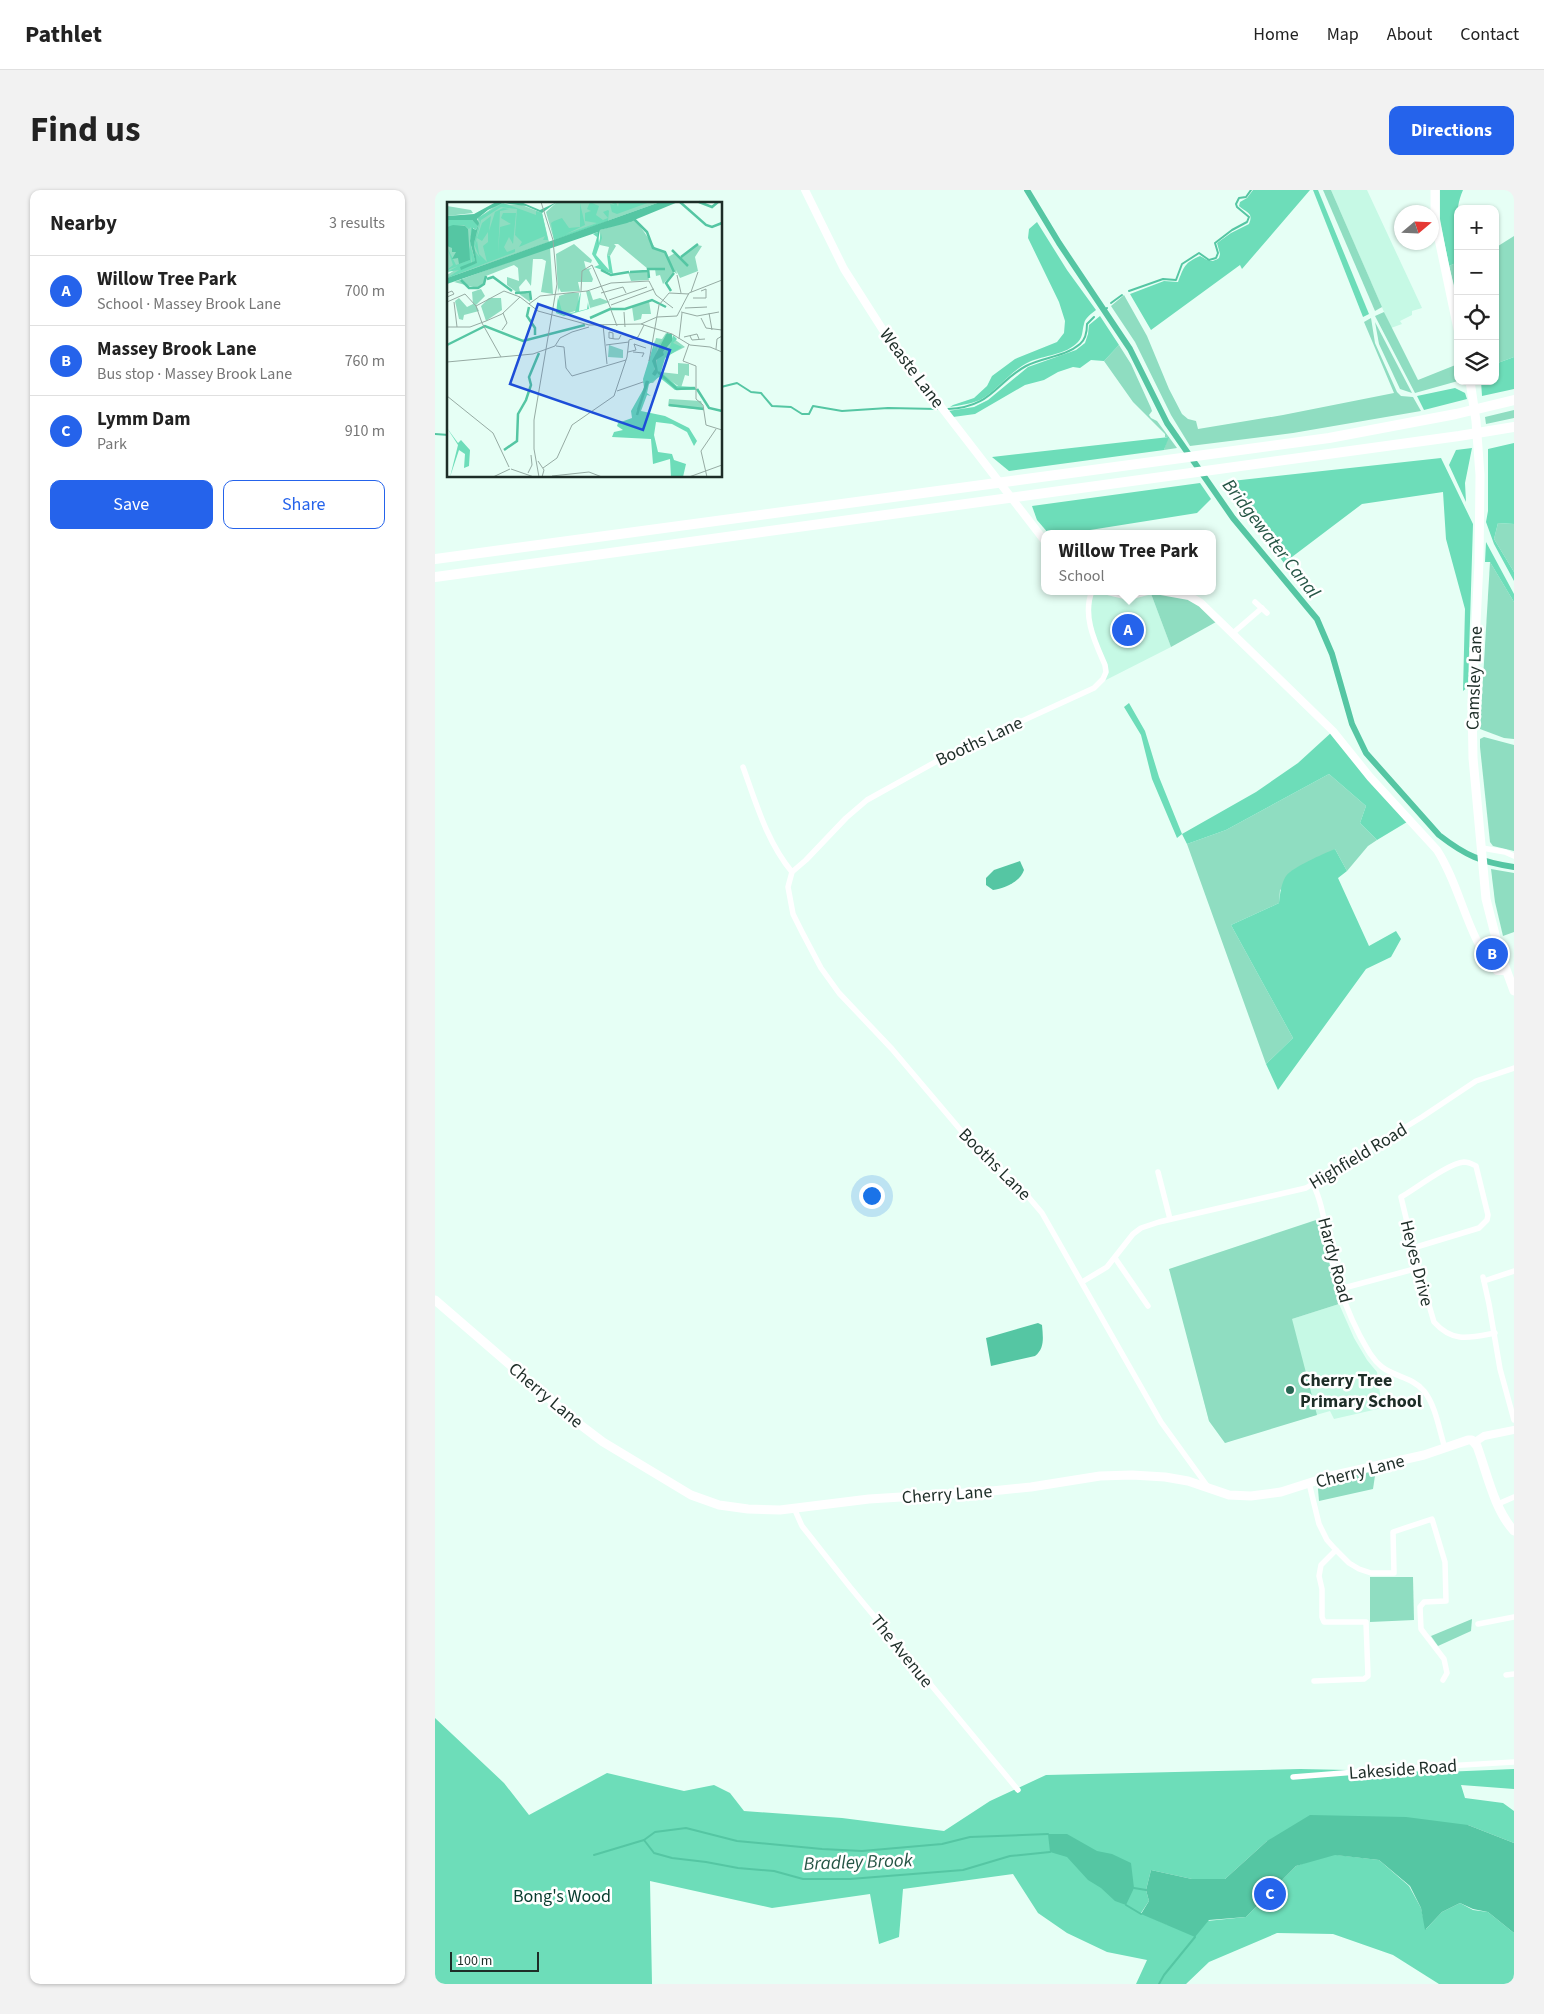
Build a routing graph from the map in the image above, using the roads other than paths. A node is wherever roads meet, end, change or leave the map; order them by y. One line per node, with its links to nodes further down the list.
1 (805, 190): 7 (street, Weaste Lane)
2 (1435, 190): 3 (main road)
3 (1454, 310)
4 (1471, 385): 17 (main road, Camsley Lane)
5 (1514, 400): 8 (highway)
6 (1514, 427): 9 (highway)
7 (1041, 536)
8 (435, 559)
9 (435, 577)
10 (1092, 595): 19 (street, Booths Lane)
11 (1183, 595): 15 (street)
12 (1255, 602): 13 (street)
13 (1262, 608): 14 (street); 15 (street)
14 (1267, 613)
15 (1233, 633): 20 (street)
16 (743, 767): 19 (street)
17 (1482, 850): 18 (street); 20 (main road, Camsley Lane)
18 (1514, 856)
19 (792, 872): 30 (street, Booths Lane)
20 (1506, 971): 21 (main road, Camsley Lane)
21 (1514, 991)
22 (1514, 1068): 24 (street, Highfield Road)
23 (1158, 1172): 25 (street)
24 (1313, 1184): 25 (street, Highfield Road); 31 (street, Hardy Road)
25 (1170, 1219): 27 (street, Highfield Road)
26 (1413, 1248): 26 (street, Heyes Drive); 28 (street, Heyes Drive)
27 (1115, 1258): 30 (street, Highfield Road); 33 (street)
28 (1417, 1268): 31 (street); 34 (street, Heyes Drive)
29 (1514, 1271): 34 (street)
30 (1082, 1282): 39 (street, Booths Lane)
31 (1340, 1288): 38 (street, Hardy Road)
32 (435, 1300): 45 (main road, Cherry Lane)
33 (1148, 1306)
34 (1495, 1333): 35 (street)
35 (1514, 1420)
36 (1514, 1430): 37 (street, Cherry Lane)
37 (1475, 1442): 38 (main road, Cherry Lane); 44 (main road)
38 (1445, 1448): 41 (main road, Cherry Lane)
39 (1195, 1469): 40 (street); 42 (street, Booths Lane)
40 (1188, 1481): 42 (main road, Cherry Lane); 45 (main road, Cherry Lane)
41 (1309, 1483): 42 (main road, Cherry Lane); 47 (street)
42 (1209, 1488)
43 (1514, 1497): 44 (street)
44 (1498, 1504): 46 (main road)
45 (794, 1508): 56 (street, The Avenue)
46 (1514, 1531)
47 (1336, 1550): 52 (street); 53 (street)
48 (1514, 1617): 49 (street)
49 (1478, 1624)
50 (1514, 1674): 51 (street)
51 (1506, 1675)
52 (1443, 1680)
53 (1314, 1681)
54 (1514, 1762): 55 (street, Lakeside Road)
55 (1293, 1777)
56 (1018, 1790)

